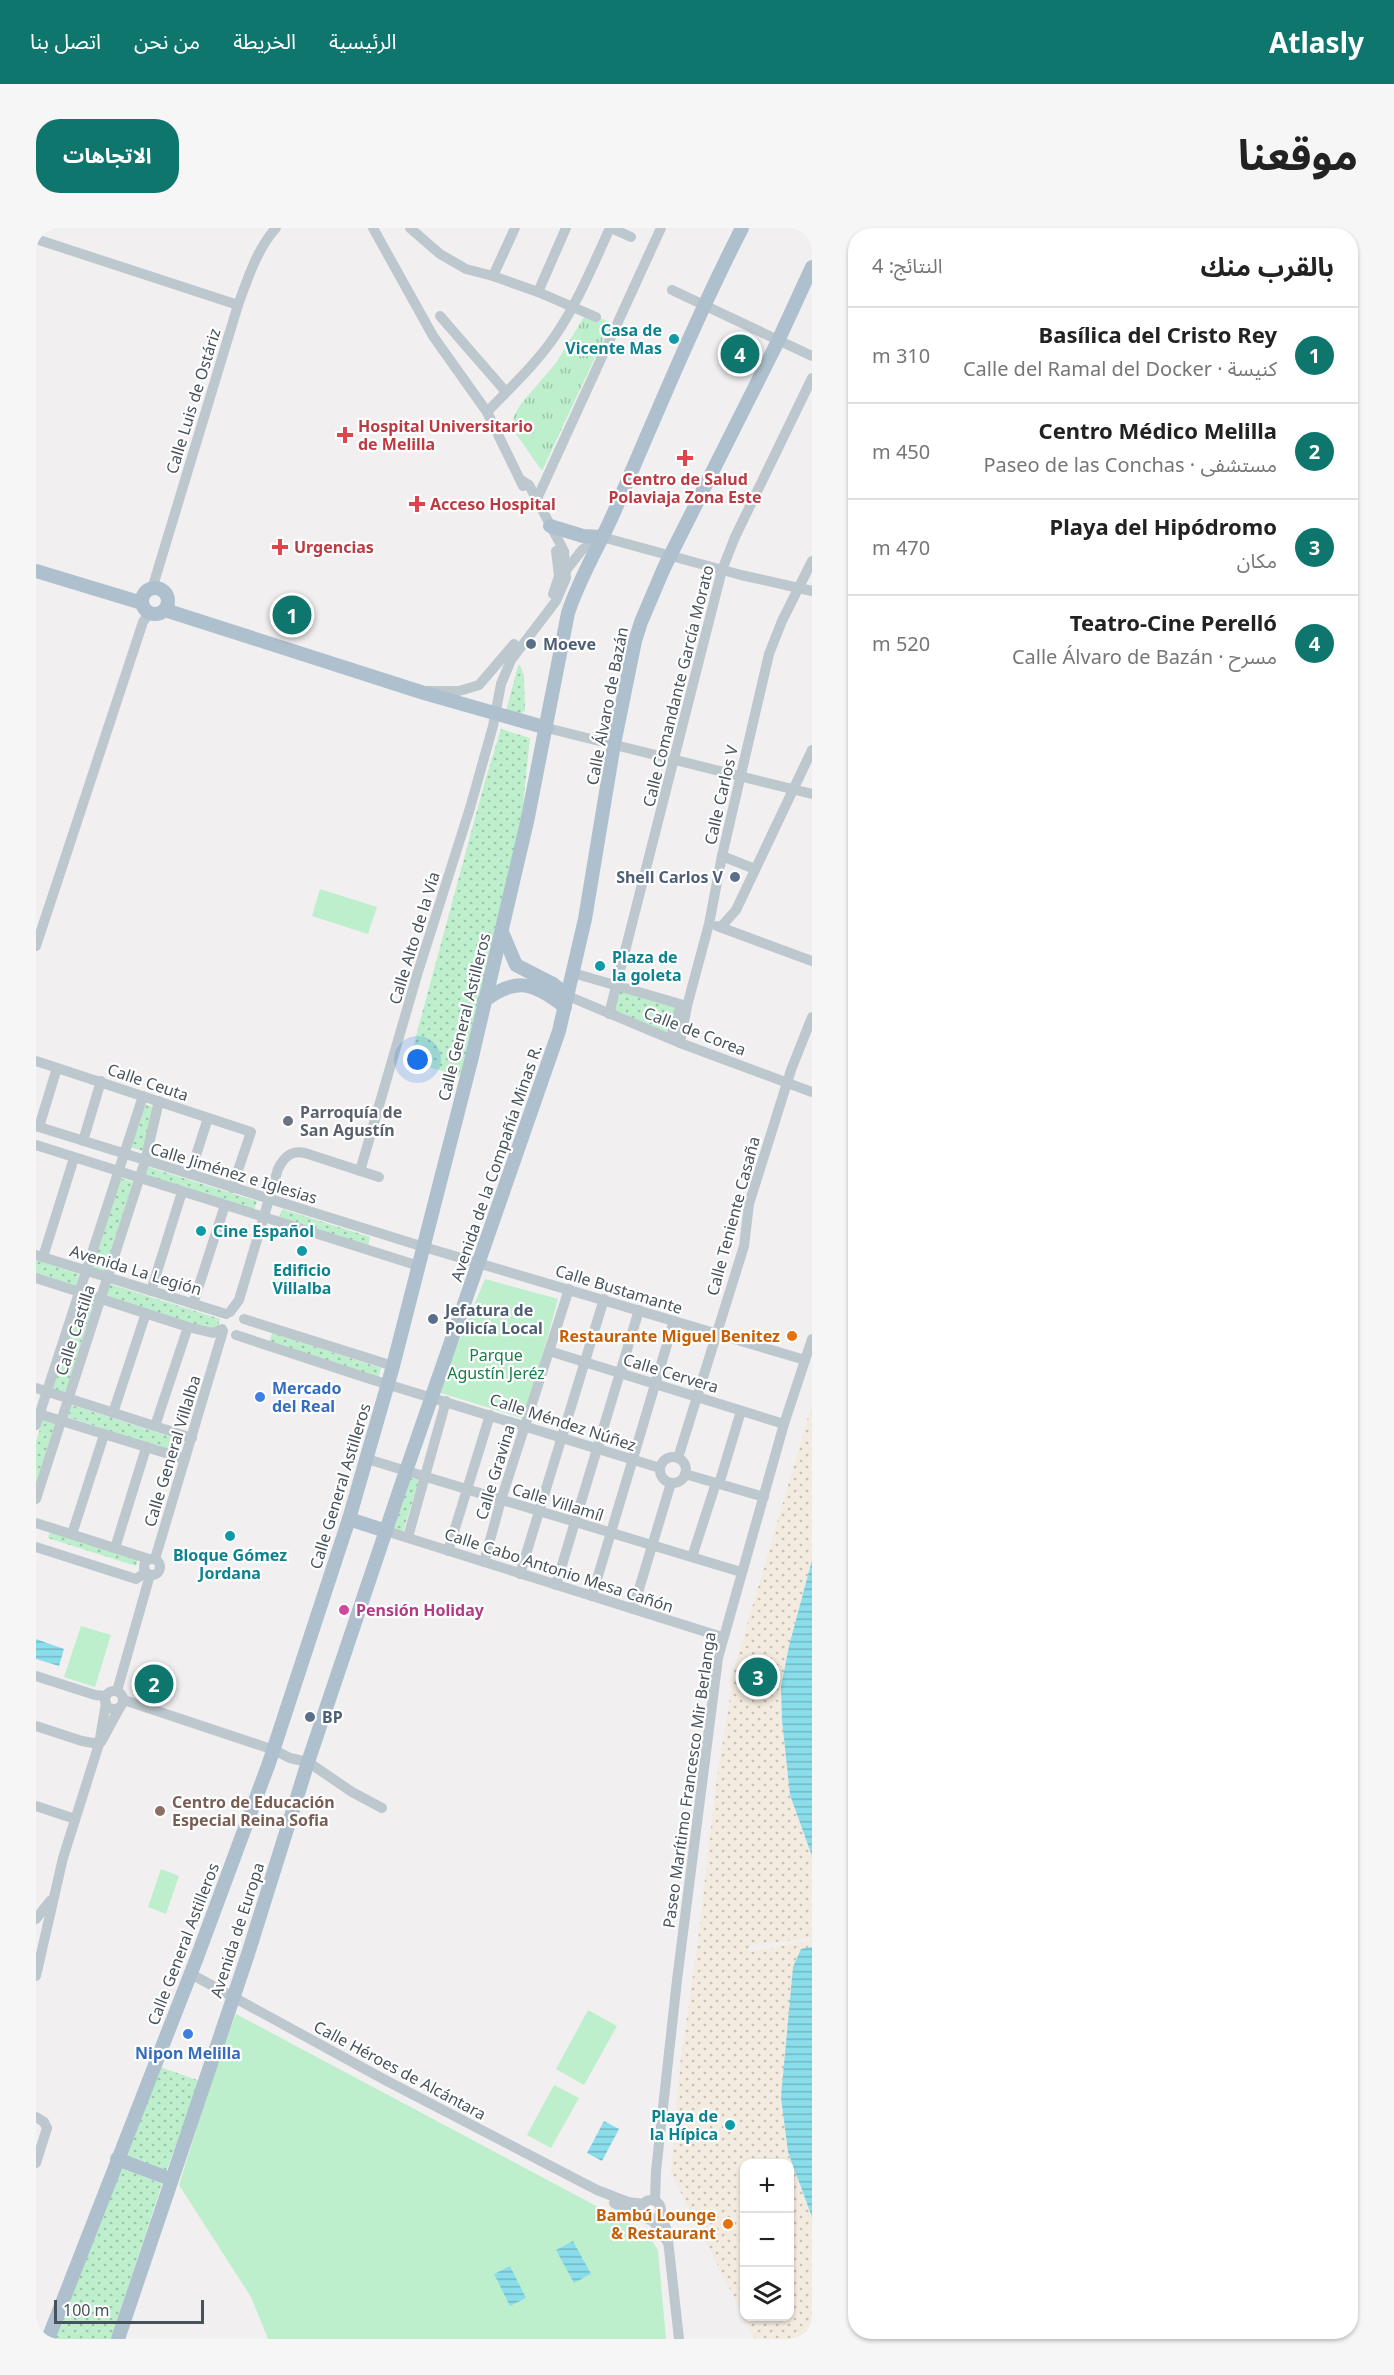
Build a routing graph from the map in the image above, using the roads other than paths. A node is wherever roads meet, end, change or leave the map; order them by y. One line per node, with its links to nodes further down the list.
1 (276, 228): 15 (street, Calle Luis de Ostáriz)
2 (410, 228): 12 (street)
3 (515, 228): 12 (street)
4 (566, 228): 14 (street)
5 (611, 228): 9 (street); 17 (street)
6 (661, 228): 26 (street)
7 (742, 228): 16 (main road, Calle General Astilleros)
8 (374, 229): 24 (street)
9 (631, 237)
10 (36, 239): 15 (street)
11 (812, 267): 20 (main road, Calle Álvaro de Bazán)
12 (493, 276): 14 (street)
13 (672, 290): 16 (street)
14 (538, 292): 17 (street)
15 (238, 305): 35 (street, Calle Luis de Ostáriz)
16 (704, 305): 20 (street); 28 (main road, Calle General Astilleros)
17 (573, 306): 19 (street); 23 (street)
18 (440, 316): 23 (street)
19 (596, 317)
20 (778, 340): 21 (street); 29 (main road, Calle Álvaro de Bazán)
21 (812, 356)
22 (812, 378): 31 (street, Calle Comandante García Morato)
23 (506, 392): 24 (street)
24 (487, 412): 25 (street)
25 (521, 480): 26 (street); 33 (street)
26 (536, 501): 27 (street)
27 (550, 526): 28 (main road); 33 (street)
28 (602, 537): 29 (street); 33 (street); 40 (main road, Calle General Astilleros)
29 (669, 556): 31 (street); 44 (main road, Calle Álvaro de Bazán)
30 (812, 561): 34 (street, Calle Carlos V)
31 (722, 570): 34 (street); 46 (street, Calle Comandante García Morato)
32 (36, 571): 38 (main road)
33 (561, 576): 37 (street); 41 (street)
34 (798, 588): 36 (street); 47 (street, Calle Carlos V)
35 (152, 589): 38 (main road); 39 (main road)
36 (812, 591)
37 (560, 596): 40 (street); 42 (street, Calle Alto de la Vía)
38 (146, 608): 39 (main road); 55 (street)
39 (165, 610): 41 (main road)
40 (568, 613): 43 (main road, Calle General Astilleros)
41 (424, 693): 42 (main road)
42 (497, 707): 43 (main road); 79 (street, Calle Alto de la Vía)
43 (547, 728): 44 (street); 54 (main road, Calle General Astilleros)
44 (615, 744): 46 (street); 57 (main road, Calle Álvaro de Bazán)
45 (812, 750): 48 (street)
46 (674, 760): 47 (street); 58 (street, Calle Comandante García Morato)
47 (742, 777): 48 (street); 50 (street, Calle Carlos V)
48 (794, 789): 49 (street); 51 (street)
49 (812, 794)
50 (722, 856): 51 (street); 52 (street, Calle Carlos V)
51 (755, 869): 53 (street)
52 (709, 924): 53 (street); 61 (street, Calle Carlos V)
53 (721, 927): 56 (street)
54 (502, 932): 59 (main road, Calle General Astilleros); 60 (main road)
55 (36, 946)
56 (812, 961)
57 (573, 973): 58 (street); 60 (main road, Calle Álvaro de Bazán)
58 (616, 986): 61 (street); 62 (street, Calle Comandante García Morato)
59 (484, 1001): 60 (main road); 89 (main road, Calle General Astilleros)
60 (567, 1001): 62 (street, Calle de Corea); 91 (main road, Avenida de la Compañía Minas R.)
61 (684, 1005): 64 (street, Calle Carlos V)
62 (609, 1014): 64 (street, Calle de Corea)
63 (812, 1017): 68 (street, Calle Teniente Casaña)
64 (675, 1041): 68 (street, Calle de Corea)
65 (36, 1061): 66 (street, Calle Ceuta)
66 (57, 1068): 67 (street, Calle Ceuta); 73 (street)
67 (101, 1081): 70 (street, Calle Ceuta); 74 (street)
68 (788, 1082): 69 (street, Calle de Corea); 108 (street, Calle Teniente Casaña)
69 (812, 1092)
70 (143, 1095): 71 (street, Calle Ceuta); 76 (street, Calle Castilla)
71 (159, 1101): 72 (street, Calle Ceuta); 78 (street, Calle Castilla)
72 (208, 1118): 81 (street); 84 (street, Calle Ceuta)
73 (38, 1127): 74 (street, Calle Jiménez e Iglesias)
74 (83, 1141): 76 (street, Calle Jiménez e Iglesias)
75 (36, 1145): 77 (street, Calle Jiménez e Iglesias)
76 (123, 1153): 78 (street, Calle Jiménez e Iglesias); 80 (street, Calle Castilla)
77 (74, 1158): 80 (street, Calle Jiménez e Iglesias); 90 (street)
78 (145, 1161): 81 (street, Calle Jiménez e Iglesias); 83 (street, Calle Castilla)
79 (360, 1171): 82 (street); 86 (street)
80 (117, 1172): 83 (street, Calle Jiménez e Iglesias); 93 (street, Calle Castilla)
81 (190, 1174): 84 (street, Calle Jiménez e Iglesias)
82 (379, 1177)
83 (139, 1179): 85 (street, Calle Jiménez e Iglesias); 94 (street, Calle Castilla)
84 (232, 1188): 86 (street, Calle Jiménez e Iglesias)
85 (182, 1192): 87 (street, Calle Jiménez e Iglesias); 97 (street)
86 (268, 1199): 88 (street); 89 (street, Calle Jiménez e Iglesias)
87 (225, 1205): 88 (street, Calle Jiménez e Iglesias); 101 (street)
88 (263, 1216): 92 (street, Calle Jiménez e Iglesias); 104 (street)
89 (424, 1247): 91 (street, Calle Bustamante); 92 (main road, Calle General Astilleros)
90 (40, 1256): 93 (street, Avenida La Legión)
91 (478, 1263): 96 (street, Calle Bustamante); 120 (main road, Avenida de la Compañía Minas R.)
92 (419, 1266): 114 (main road, Calle General Astilleros)
93 (86, 1271): 94 (street, Avenida La Legión); 98 (street, Calle Castilla)
94 (108, 1277): 97 (street, Avenida La Legión); 99 (street, Calle Castilla)
95 (36, 1279): 98 (street)
96 (569, 1289): 100 (street, Calle Bustamante); 111 (street, Calle Gravina)
97 (151, 1291): 101 (street, Avenida La Legión)
98 (79, 1292): 99 (street); 119 (street, Calle Castilla)
99 (100, 1299): 103 (street); 122 (street, Calle Castilla)
100 (604, 1299): 102 (street, Calle Bustamante); 113 (street)
101 (193, 1304): 104 (street, Avenida La Legión)
102 (639, 1310): 105 (street, Calle Bustamante); 116 (street)
103 (146, 1313): 106 (street); 126 (street)
104 (235, 1315): 107 (street); 107 (street); 110 (street, Avenida La Legión)
105 (675, 1321): 108 (street, Calle Bustamante); 117 (street)
106 (188, 1327): 107 (street); 131 (street)
107 (228, 1333): 115 (street); 134 (street, Calle General Villalba)
108 (716, 1333): 112 (street, Calle Bustamante); 121 (street, Calle Teniente Casaña)
109 (812, 1339): 112 (street, Paseo Marítimo Francesco Mir Berlanga)
110 (336, 1348): 114 (street, Avenida La Legión); 115 (street)
111 (549, 1352): 113 (street, Calle Cervera); 132 (street, Calle Gravina)
112 (805, 1359): 129 (street, Paseo Marítimo Francesco Mir Berlanga)
113 (585, 1362): 116 (street, Calle Cervera); 135 (street)
114 (393, 1366): 118 (main road, Calle General Astilleros)
115 (331, 1367): 118 (street)
116 (620, 1373): 117 (street, Calle Cervera); 137 (street)
117 (655, 1384): 121 (street, Calle Cervera); 141 (street)
118 (388, 1385): 120 (street, Calle Méndez Núñez); 140 (main road, Calle General Astilleros)
119 (41, 1390): 122 (street); 125 (street, Calle Castilla)
120 (431, 1397): 123 (street, Calle Méndez Núñez); 143 (main road, Avenida de la Compañía Minas R.)
121 (696, 1397): 124 (street, Calle Cervera); 138 (street, Calle Teniente Casaña)
122 (68, 1399): 126 (street); 128 (street, Calle Castilla)
123 (446, 1401): 127 (street, Calle Méndez Núñez); 145 (street)
124 (741, 1410): 129 (street, Calle Cervera); 147 (street)
125 (38, 1413): 128 (street); 130 (street, Calle Castilla)
126 (113, 1413): 131 (street)
127 (490, 1415): 132 (street, Calle Méndez Núñez); 148 (street)
128 (61, 1421): 133 (street); 150 (street, Calle Castilla)
129 (784, 1424): 149 (street, Paseo Marítimo Francesco Mir Berlanga)
130 (36, 1425)
131 (155, 1426): 134 (street)
132 (525, 1426): 135 (street, Calle Méndez Núñez); 151 (street, Calle Gravina)
133 (104, 1435): 136 (street); 157 (street)
134 (192, 1438): 139 (street, Calle General Villalba)
135 (561, 1438): 137 (street, Calle Méndez Núñez); 152 (street)
136 (146, 1448): 139 (street); 162 (street)
137 (596, 1449): 141 (street, Calle Méndez Núñez); 155 (street)
138 (678, 1458): 142 (street); 144 (street)
139 (185, 1459): 165 (street, Calle General Villalba)
140 (367, 1459): 143 (street, Calle Villamíl); 153 (main road, Calle General Astilleros)
141 (633, 1461): 142 (street, Calle Méndez Núñez); 158 (street)
142 (660, 1468): 146 (street)
143 (406, 1471): 145 (street, Calle Villamíl); 156 (main road, Avenida de Europa)
144 (685, 1474): 146 (street); 147 (street)
145 (425, 1476): 148 (street, Calle Villamíl); 159 (street)
146 (671, 1483): 160 (street)
147 (717, 1484): 149 (street); 164 (street)
148 (467, 1489): 151 (street, Calle Villamíl); 163 (street)
149 (764, 1497): 167 (street, Paseo Marítimo Francesco Mir Berlanga)
150 (36, 1499)
151 (501, 1500): 152 (street, Calle Villamíl); 166 (street, Calle Gravina)
152 (539, 1512): 155 (street, Calle Villamíl); 169 (street)
153 (349, 1519): 156 (main road); 179 (main road, Calle General Astilleros)
154 (36, 1523): 157 (street)
155 (575, 1523): 158 (street, Calle Villamíl); 170 (street)
156 (387, 1531): 159 (street, Calle Cabo Antonio Mesa Cañón); 180 (main road, Avenida de Europa)
157 (72, 1534): 162 (street)
158 (610, 1534): 160 (street, Calle Villamíl); 171 (street)
159 (408, 1537): 163 (street, Calle Cabo Antonio Mesa Cañón)
160 (652, 1545): 164 (street, Calle Villamíl); 172 (street)
161 (36, 1547): 168 (street)
162 (115, 1548): 165 (street)
163 (448, 1551): 166 (street, Calle Cabo Antonio Mesa Cañón)
164 (692, 1557): 167 (street, Calle Villamíl)
165 (152, 1559): 168 (street, Calle General Villalba)
166 (484, 1562): 169 (street, Calle Cabo Antonio Mesa Cañón)
167 (741, 1572): 173 (street, Paseo Marítimo Francesco Mir Berlanga)
168 (148, 1574): 175 (street)
169 (520, 1574): 170 (street, Calle Cabo Antonio Mesa Cañón)
170 (556, 1585): 171 (street, Calle Cabo Antonio Mesa Cañón)
171 (592, 1596): 172 (street, Calle Cabo Antonio Mesa Cañón)
172 (633, 1609): 173 (street, Calle Cabo Antonio Mesa Cañón)
173 (722, 1637): 193 (street, Paseo Marítimo Francesco Mir Berlanga)
174 (36, 1676): 175 (street)
175 (110, 1697): 176 (street); 176 (street); 178 (street)
176 (122, 1704): 178 (street); 179 (street)
177 (36, 1726): 178 (street)
178 (99, 1744): 183 (street)
179 (274, 1750): 180 (street); 187 (main road, Calle General Astilleros)
180 (308, 1762): 182 (street); 188 (main road, Avenida de Europa)
181 (36, 1806): 183 (street)
182 (382, 1808)
183 (75, 1819): 184 (street)
184 (53, 1895): 185 (street); 186 (street)
185 (36, 1919)
186 (36, 1972)
187 (191, 1974): 188 (street, Calle Héroes de Alcántara); 190 (main road, Calle General Astilleros)
188 (233, 1997): 192 (main road, Avenida de Europa); 193 (street, Calle Héroes de Alcántara)
189 (36, 2117): 191 (street)
190 (117, 2159): 192 (main road); 194 (main road, Calle General Astilleros)
191 (36, 2163)
192 (170, 2179): 195 (main road, Avenida de Europa)
193 (651, 2210): 196 (street)
194 (48, 2339)
195 (118, 2339)
196 (679, 2339)

